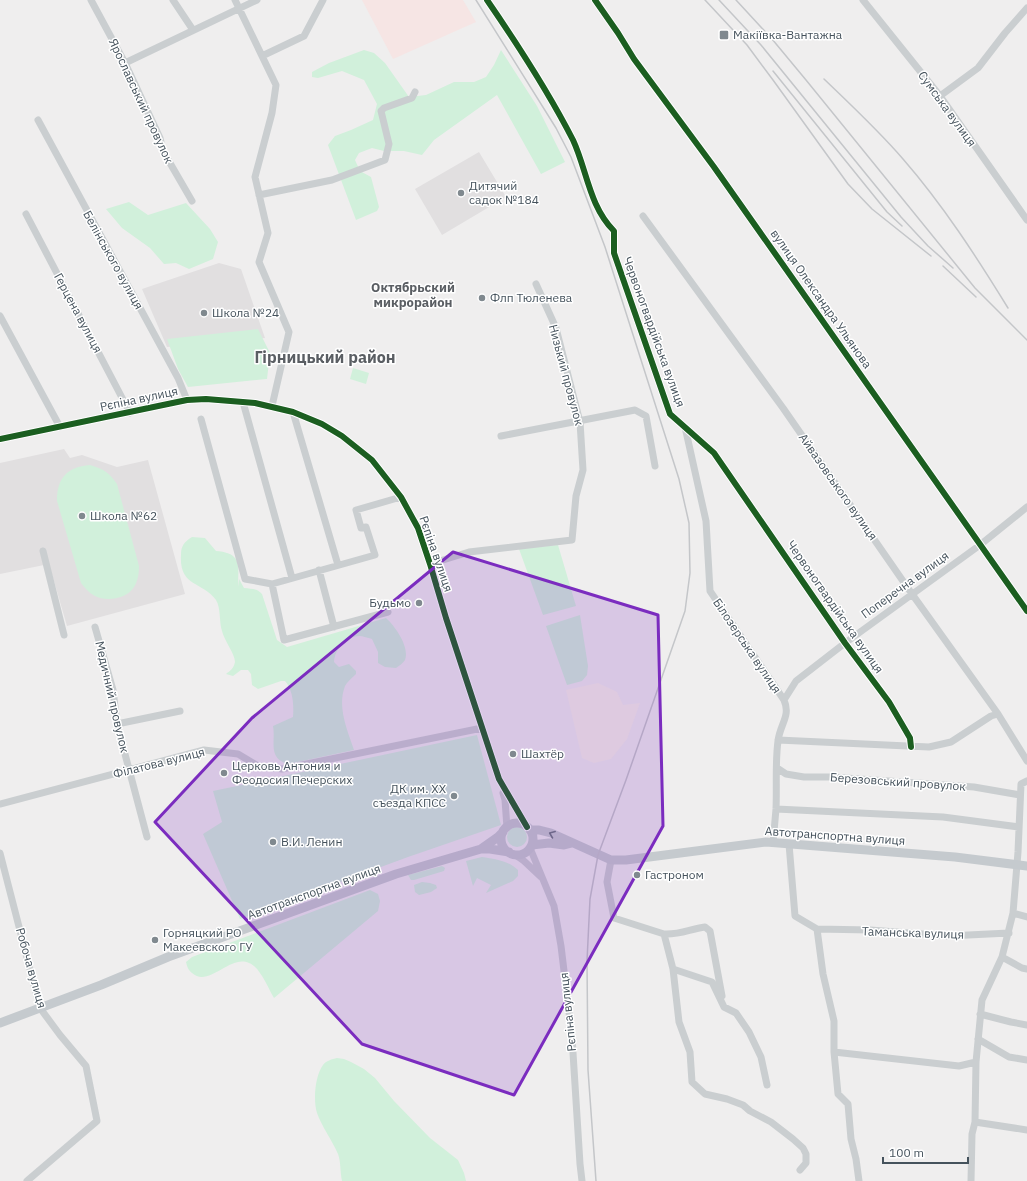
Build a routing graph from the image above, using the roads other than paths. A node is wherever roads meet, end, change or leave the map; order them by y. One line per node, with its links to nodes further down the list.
1 (91, 0): 13 (street, Ярославський провулок)
2 (172, 0): 11 (street)
3 (235, 0): 10 (street)
4 (257, 0): 10 (street)
5 (323, 0): 12 (street)
6 (487, 0): 32 (street, Червоногвардійська вулиця)
7 (595, 0): 38 (street, вулиця Олександра Ульянова)
8 (863, 0): 15 (street, Сумська вулиця)
9 (1027, 8): 15 (street)
10 (238, 9): 11 (street); 12 (street)
11 (192, 30): 13 (street)
12 (262, 56): 17 (street)
13 (125, 63): 18 (street, Ярославський провулок)
14 (415, 92): 17 (street)
15 (940, 96): 21 (street, Сумська вулиця)
16 (38, 120): 24 (street, Белінського вулиця)
17 (259, 195): 26 (street)
18 (192, 201)
19 (26, 214): 28 (street, Герцена вулиця)
20 (644, 216): 45 (street, Айвазовського вулиця)
21 (1027, 220)
22 (536, 284): 30 (street, Низький провулок)
23 (0, 316): 31 (street)
24 (187, 400): 25 (street, Рєпіна вулиця); 28 (street, Рєпіна вулиця)
25 (243, 402): 26 (street, Рєпіна вулиця); 43 (street)
26 (272, 406): 27 (street, Рєпіна вулиця)
27 (293, 412): 36 (street, Рєпіна вулиця); 41 (street)
28 (130, 413): 31 (street, Рєпіна вулиця)
29 (201, 419): 44 (street)
30 (580, 421): 33 (street); 35 (street); 40 (street, Низький провулок)
31 (60, 427): 34 (street, Рєпіна вулиця)
32 (685, 427): 51 (street, Червоногвардійська вулиця); 52 (street, Білозерська вулиця)
33 (501, 436)
34 (0, 439)
35 (656, 466)
36 (401, 497): 40 (street, Рєпіна вулиця); 41 (street)
37 (1027, 507): 38 (street, Поперечна вулиця)
38 (980, 545): 45 (street, Поперечна вулиця); 47 (street, вулиця Олександра Ульянова)
39 (43, 552): 50 (street)
40 (430, 564): 56 (street, Рєпіна вулиця)
41 (338, 565): 42 (street)
42 (319, 570): 43 (street); 49 (street)
43 (292, 578): 44 (street)
44 (272, 584): 49 (street)
45 (912, 594): 51 (street, Поперечна вулиця); 54 (street, Айвазовського вулиця)
46 (388, 612): 49 (street)
47 (1027, 612)
48 (95, 627): 55 (street, Медичний провулок)
49 (334, 627)
50 (64, 635)
51 (845, 643): 52 (street, Поперечна вулиця); 58 (street, Червоногвардійська вулиця)
52 (784, 700): 57 (street)
53 (180, 711): 55 (street)
54 (998, 714): 58 (street); 59 (street, Айвазовського вулиця)
55 (116, 724): 61 (street, Медичний провулок)
56 (482, 728): 61 (street, Філатова вулиця); 62 (street, Рєпіна вулиця)
57 (778, 740): 58 (street); 60 (street)
58 (911, 747)
59 (1027, 761)
60 (777, 768): 64 (street, Березовський провулок); 66 (street)
61 (130, 770): 65 (street, Філатова вулиця); 70 (street, Медичний провулок)
62 (499, 779): 68 (street, Рєпіна вулиця); 69 (street)
63 (1027, 780): 64 (street)
64 (1020, 795): 67 (street)
65 (0, 804)
66 (776, 809): 67 (street); 72 (street)
67 (1019, 827): 79 (street)
68 (528, 828): 69 (main road); 71 (main road, Автотранспортна вулиця, one-way to 68); 74 (main road)
69 (505, 830): 75 (main road); 77 (main road)
70 (147, 837)
71 (573, 843): 74 (main road); 78 (main road, Автотранспортна вулиця)
72 (773, 843): 73 (main road, Автотранспортна вулиця); 78 (main road, Автотранспортна вулиця)
73 (789, 844): 79 (main road, Автотранспортна вулиця); 84 (street)
74 (531, 846): 77 (main road); 81 (street, Рєпіна вулиця)
75 (481, 849): 77 (main road); 91 (main road, Автотранспортна вулиця)
76 (0, 853): 91 (street, Робоча вулиця)
77 (511, 854): 81 (street)
78 (611, 860): 86 (street)
79 (1017, 865): 80 (main road, Автотранспортна вулиця); 82 (street)
80 (1027, 866)
81 (545, 882): 104 (street, Рєпіна вулиця)
82 (1013, 913): 83 (street); 85 (street)
83 (1027, 917)
84 (817, 929): 85 (street, Таманська вулиця); 96 (street)
85 (1009, 933): 87 (street)
86 (664, 934): 88 (street); 90 (street)
87 (1002, 957): 89 (street); 92 (street)
88 (673, 969): 90 (street); 102 (street)
89 (1027, 969)
90 (724, 1007): 99 (street)
91 (40, 1008): 93 (main road, Автотранспортна вулиця); 103 (street, Робоча вулиця)
92 (980, 1014): 94 (street); 95 (street)
93 (0, 1023)
94 (1027, 1025)
95 (978, 1039): 97 (street); 98 (street)
96 (834, 1052): 98 (street); 105 (street)
97 (1027, 1060)
98 (976, 1062): 100 (street)
99 (767, 1085)
100 (975, 1122): 101 (street); 106 (street)
101 (1027, 1130)
102 (800, 1170)
103 (27, 1181)
104 (582, 1181)
105 (859, 1181)
106 (971, 1181)

